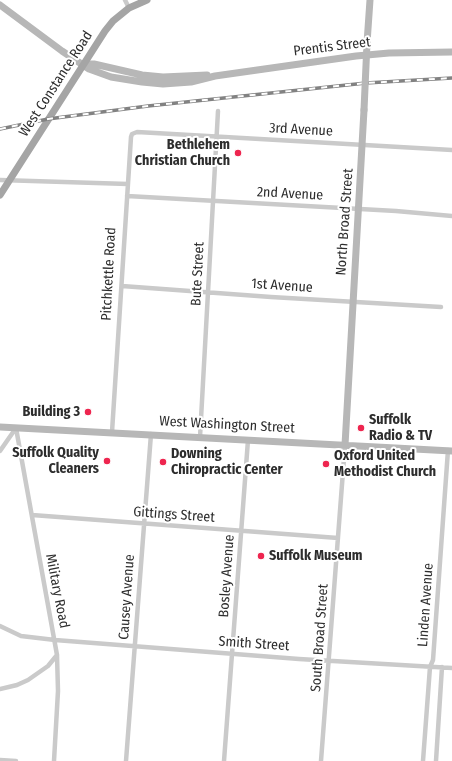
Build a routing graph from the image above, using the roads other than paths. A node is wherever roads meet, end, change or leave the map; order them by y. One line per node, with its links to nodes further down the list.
1 (125, 0): 5 (street)
2 (147, 0): 5 (main road, West Constance Road)
3 (370, 0): 11 (street, North Broad Street, bridge)
4 (0, 5): 7 (street)
5 (129, 8): 7 (main road, West Constance Road)
6 (452, 52): 7 (street, Prentis Street)
7 (83, 64): 14 (main road, West Constance Road)
8 (218, 111): 10 (street, Bute Street)
9 (149, 133): 10 (street, 3rd Avenue); 15 (street, Pitchkettle Road)
10 (216, 136): 11 (street, 3rd Avenue); 18 (street, Bute Street)
11 (363, 144): 12 (street, 3rd Avenue); 19 (street, North Broad Street)
12 (452, 150)
13 (0, 180): 14 (street)
14 (10, 180): 15 (street); 16 (main road, West Constance Road)
15 (128, 184): 17 (street, Pitchkettle Road)
16 (0, 195)
17 (127, 196): 18 (street, 2nd Avenue); 21 (street, Pitchkettle Road)
18 (213, 201): 19 (street, 2nd Avenue); 22 (street, Bute Street)
19 (359, 209): 20 (street, 2nd Avenue); 23 (street, North Broad Street)
20 (452, 216)
21 (122, 286): 22 (street, 1st Avenue); 27 (street, Pitchkettle Road)
22 (208, 292): 23 (street, 1st Avenue); 29 (street, Bute Street)
23 (353, 302): 24 (street, 1st Avenue); 31 (street, North Broad Street)
24 (441, 307)
25 (0, 427): 26 (street, West Washington Street)
26 (16, 428): 27 (street, West Washington Street); 33 (street); 34 (street, Military Road)
27 (112, 432): 28 (street, West Washington Street)
28 (151, 434): 29 (street, West Washington Street); 35 (street, Causey Avenue)
29 (200, 437): 30 (street, West Washington Street)
30 (248, 440): 31 (street, West Washington Street); 36 (street, Bosley Avenue)
31 (345, 445): 32 (street, West Washington Street); 37 (street, South Broad Street)
32 (450, 450): 44 (street, Linden Avenue)
33 (0, 451)
34 (32, 516): 35 (street, Gittings Street); 39 (street, Military Road)
35 (144, 524): 36 (street, Gittings Street); 40 (street, Causey Avenue)
36 (241, 531): 37 (street, Gittings Street); 41 (street, Bosley Avenue)
37 (338, 538): 43 (street, South Broad Street)
38 (0, 626): 39 (street, Smith Street)
39 (55, 640): 40 (street, Smith Street); 42 (street, Military Road)
40 (135, 646): 41 (street, Smith Street); 51 (street, Causey Avenue)
41 (232, 654): 43 (street, Smith Street); 52 (street, Bosley Avenue)
42 (57, 656): 47 (street); 50 (street, Military Road)
43 (329, 661): 44 (street, Smith Street); 53 (street, South Broad Street)
44 (430, 667): 45 (street, Smith Street); 54 (street, Linden Avenue)
45 (442, 667): 46 (street, Smith Street); 55 (street)
46 (452, 668)
47 (0, 689)
48 (0, 760): 49 (street)
49 (16, 761)
50 (54, 761)
51 (126, 761)
52 (224, 761)
53 (321, 761)
54 (423, 761)
55 (436, 761)

